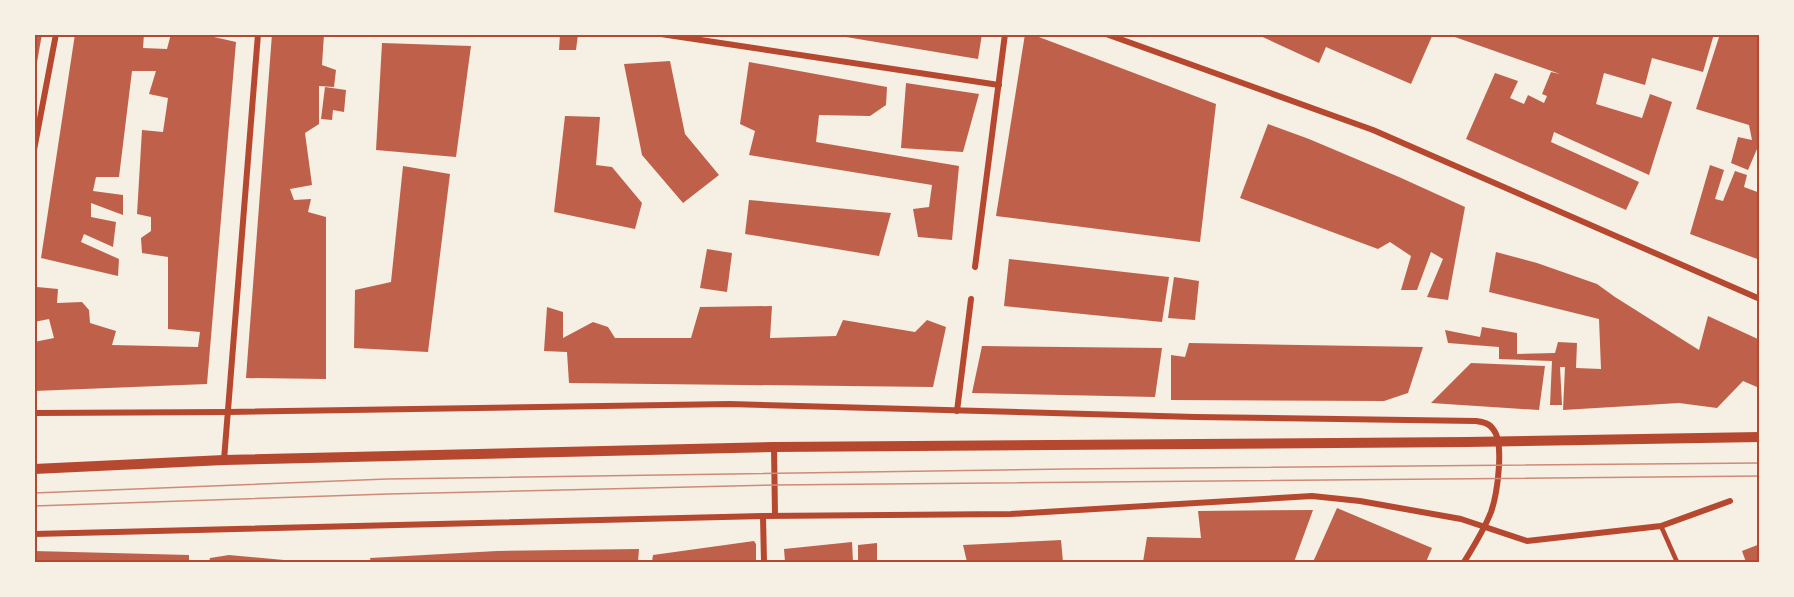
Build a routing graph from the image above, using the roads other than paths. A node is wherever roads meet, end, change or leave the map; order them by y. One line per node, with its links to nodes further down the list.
1 (56, 34): 7 (street)
2 (258, 34): 12 (street)
3 (660, 34): 6 (street)
4 (1005, 34): 6 (street)
5 (1106, 34): 10 (street)
6 (999, 85): 8 (street)
7 (34, 150)
8 (975, 267)
9 (971, 299): 11 (street)
10 (1760, 299)
11 (957, 411): 12 (street); 15 (street)
12 (228, 412): 13 (street); 17 (street)
13 (34, 413)
14 (1760, 437): 15 (street)
15 (1498, 441): 16 (street); 22 (street)
16 (774, 447): 17 (street); 20 (street)
17 (224, 460): 18 (street)
18 (34, 469)
19 (1730, 501): 23 (street)
20 (775, 515): 21 (street); 22 (street)
21 (763, 516): 24 (street); 25 (street)
22 (1485, 526): 23 (street); 26 (street)
23 (1661, 526): 27 (lane)
24 (34, 534)
25 (764, 562)
26 (1464, 562)
27 (1677, 562)

